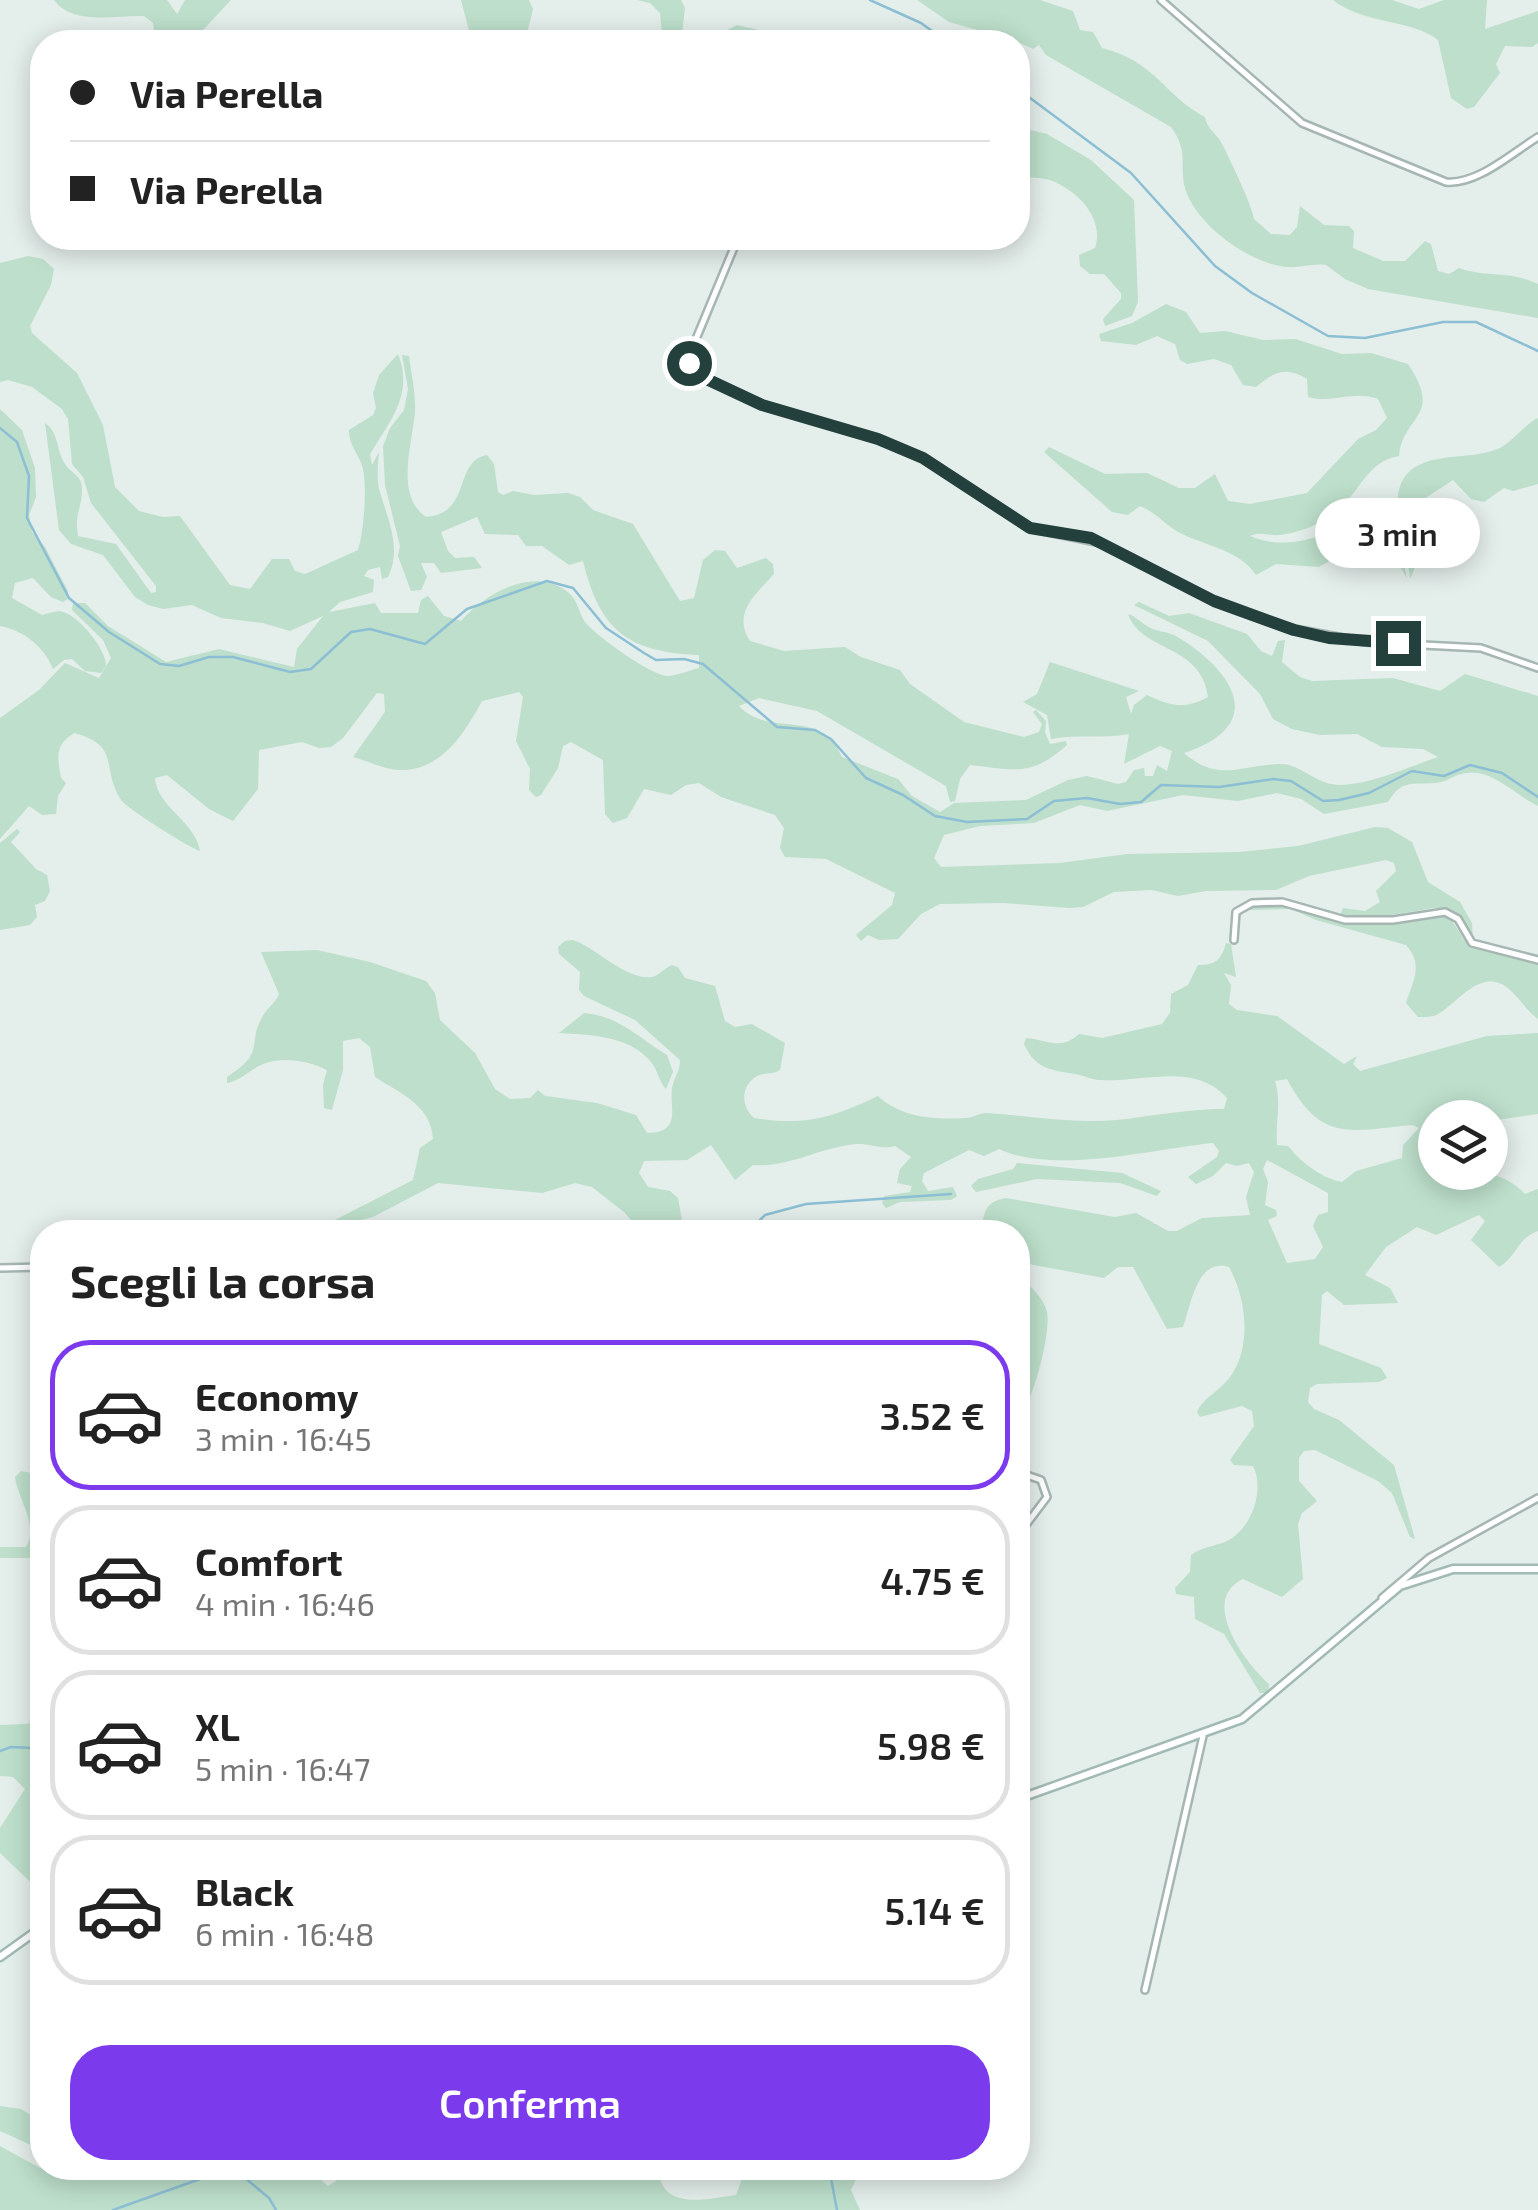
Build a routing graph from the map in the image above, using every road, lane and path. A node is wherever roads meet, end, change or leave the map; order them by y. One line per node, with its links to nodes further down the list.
1 (1161, 0): 2 (street)
2 (1538, 137)
3 (733, 250): 4 (street)
4 (1538, 668)
5 (1234, 940): 6 (street)
6 (1538, 960)
7 (30, 1267): 8 (street)
8 (0, 1268)
9 (1030, 1476): 11 (street)
10 (1538, 1498): 13 (street)
11 (1030, 1519)
12 (1538, 1569): 13 (main road)
13 (1382, 1598): 14 (main road)
14 (1203, 1736): 15 (main road); 18 (street)
15 (1030, 1792)
16 (30, 1936): 17 (main road)
17 (0, 1958)
18 (1146, 1990)

